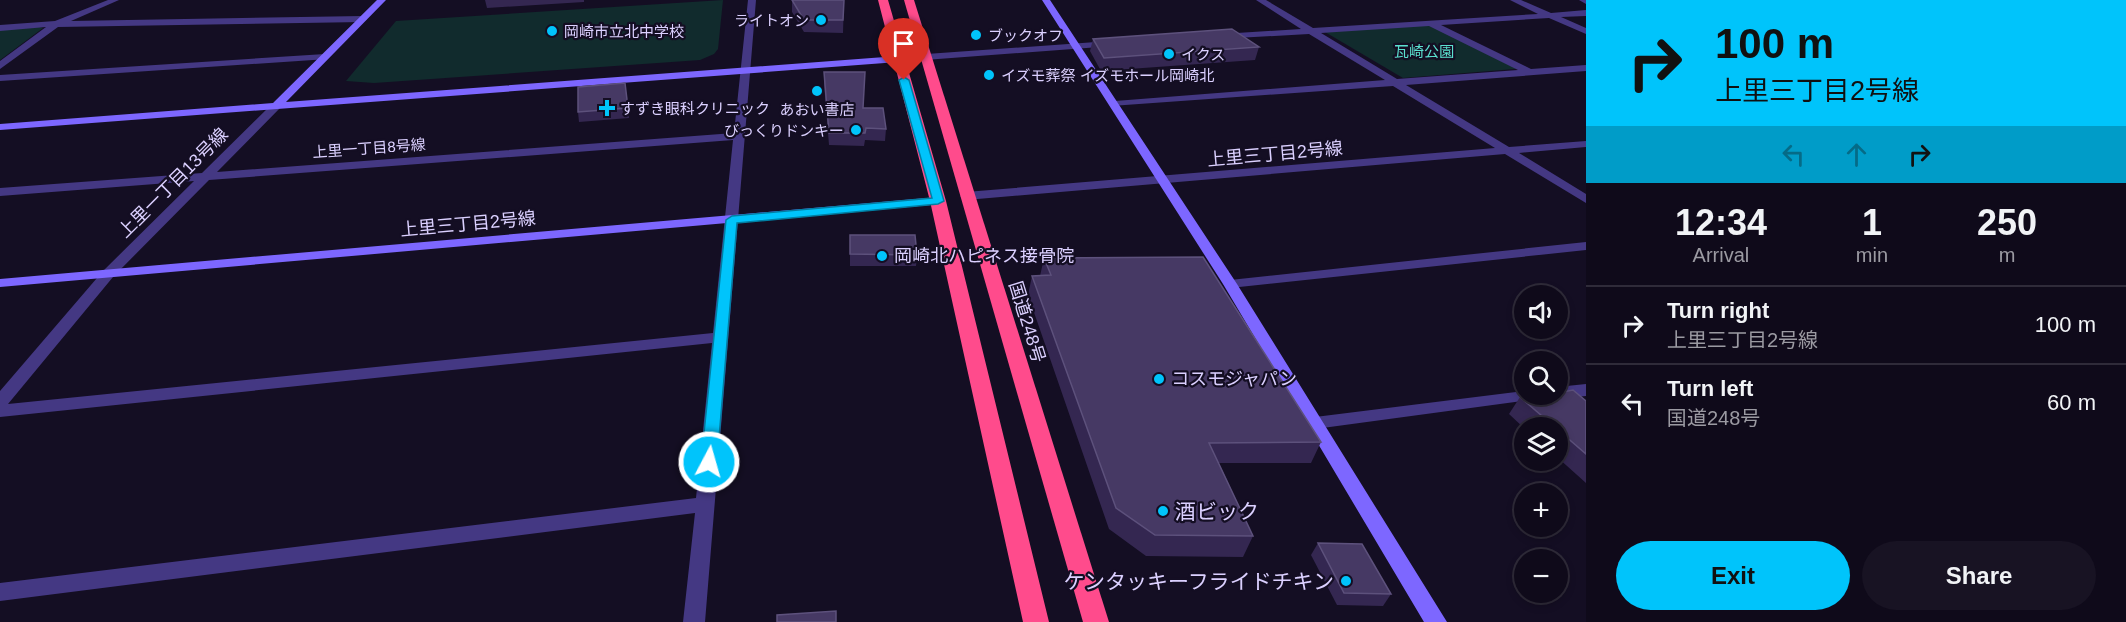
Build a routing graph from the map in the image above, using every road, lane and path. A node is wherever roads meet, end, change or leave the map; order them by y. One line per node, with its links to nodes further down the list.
1 (115, 0): 13 (street)
2 (382, 0): 11 (street, 上里一丁目13号線)
3 (752, 0): 25 (street)
4 (883, 0): 22 (highway)
5 (909, 0): 21 (highway, 国道248号)
6 (1046, 0): 19 (street)
7 (1260, 0): 15 (street)
8 (1514, 0): 10 (street)
9 (1586, 13): 10 (street)
10 (1549, 15): 12 (street); 16 (street)
11 (363, 19): 13 (street); 20 (street, 上里一丁目13号線)
12 (1431, 23): 15 (street); 26 (street)
13 (56, 24): 14 (street); 23 (street)
14 (0, 28)
15 (1310, 31): 17 (street); 28 (street)
16 (1586, 31)
17 (1216, 37)
18 (1122, 43): 19 (street)
19 (1076, 46): 21 (street); 29 (street)
20 (325, 57): 27 (street); 30 (street, 上里一丁目13号線)
21 (925, 57): 22 (street); 38 (highway, 国道248号)
22 (898, 59): 25 (street); 40 (highway)
23 (0, 66)
24 (1586, 68): 26 (street)
25 (746, 70): 30 (street); 32 (street)
26 (1529, 72): 28 (street)
27 (0, 78)
28 (1395, 82): 29 (street); 34 (street)
29 (1115, 104): 36 (street)
30 (276, 106): 31 (street); 35 (street, 上里一丁目13号線)
31 (0, 127)
32 (740, 136): 35 (street, 上里一丁目8号線); 41 (street)
33 (1586, 144): 34 (street, 上里三丁目2号線)
34 (1507, 151): 36 (street, 上里三丁目2号線); 39 (street)
35 (203, 177): 37 (street, 上里一丁目8号線); 43 (street, 上里一丁目13号線)
36 (1164, 179): 38 (street, 上里三丁目2号線); 45 (street)
37 (0, 192)
38 (966, 196): 57 (highway, 国道248号)
39 (1586, 199)
40 (938, 201): 41 (street, 上里三丁目2号線); 56 (highway)
41 (732, 220): 43 (street, 上里三丁目2号線); 46 (street)
42 (1586, 246): 45 (street)
43 (108, 274): 44 (street, 上里三丁目2号線); 50 (street, 上里一丁目13号線)
44 (0, 283)
45 (1230, 284): 52 (street)
46 (722, 337): 51 (street); 53 (street)
47 (1586, 390): 48 (street)
48 (1568, 392)
49 (1514, 398): 52 (street)
50 (0, 402)
51 (0, 411)
52 (1315, 423): 58 (street)
53 (705, 504): 54 (street); 55 (street)
54 (0, 592)
55 (694, 622)
56 (1036, 622)
57 (1096, 622)
58 (1436, 622)

